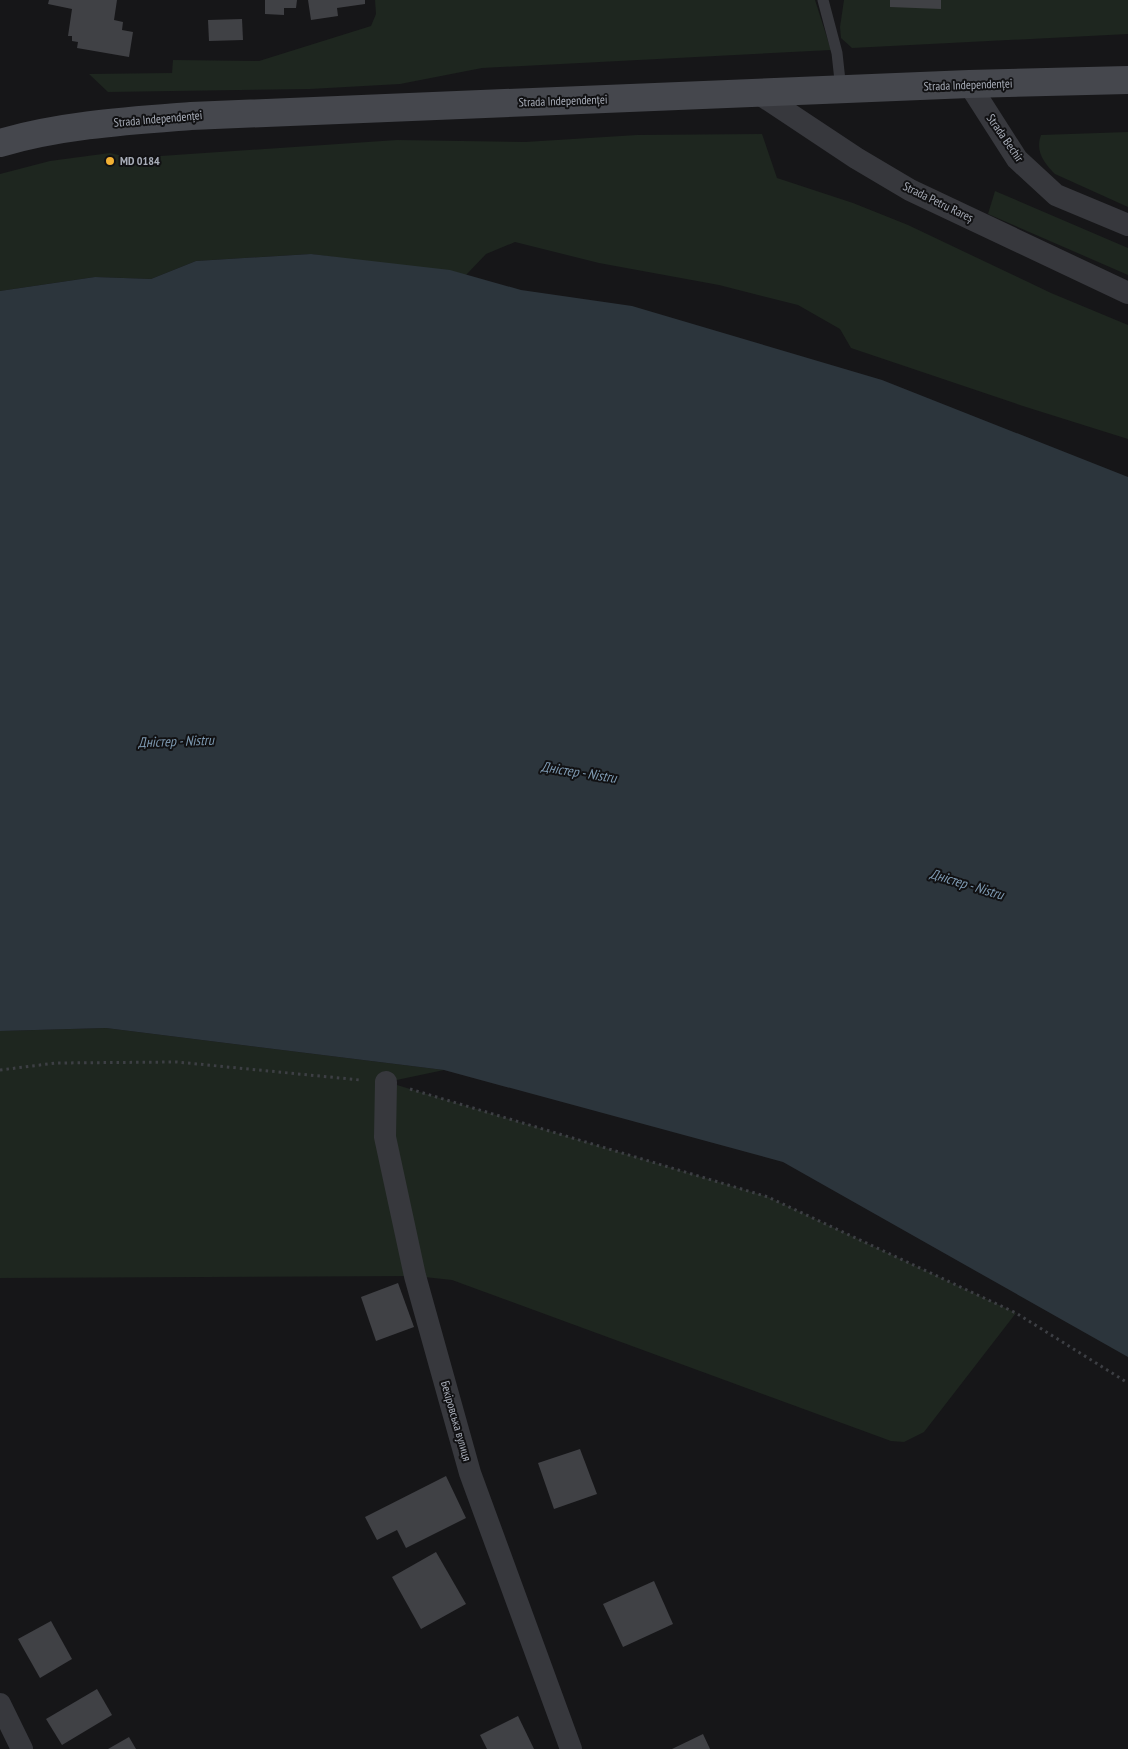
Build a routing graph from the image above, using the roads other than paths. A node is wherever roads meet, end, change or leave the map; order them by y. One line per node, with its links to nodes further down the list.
1 (823, 0): 4 (lane)
2 (1128, 80): 3 (main road, Strada Independenței)
3 (969, 84): 4 (main road, Strada Independenței); 7 (street, Strada Bechir)
4 (841, 90): 5 (main road, Strada Independenței)
5 (758, 93): 6 (main road, Strada Independenței); 8 (street, Strada Petru Rareș)
6 (0, 143)
7 (1128, 226)
8 (1128, 293)
9 (386, 1082): 12 (street, Бекіровська вулиця)
10 (0, 1704): 11 (street)
11 (22, 1749)
12 (572, 1749)

